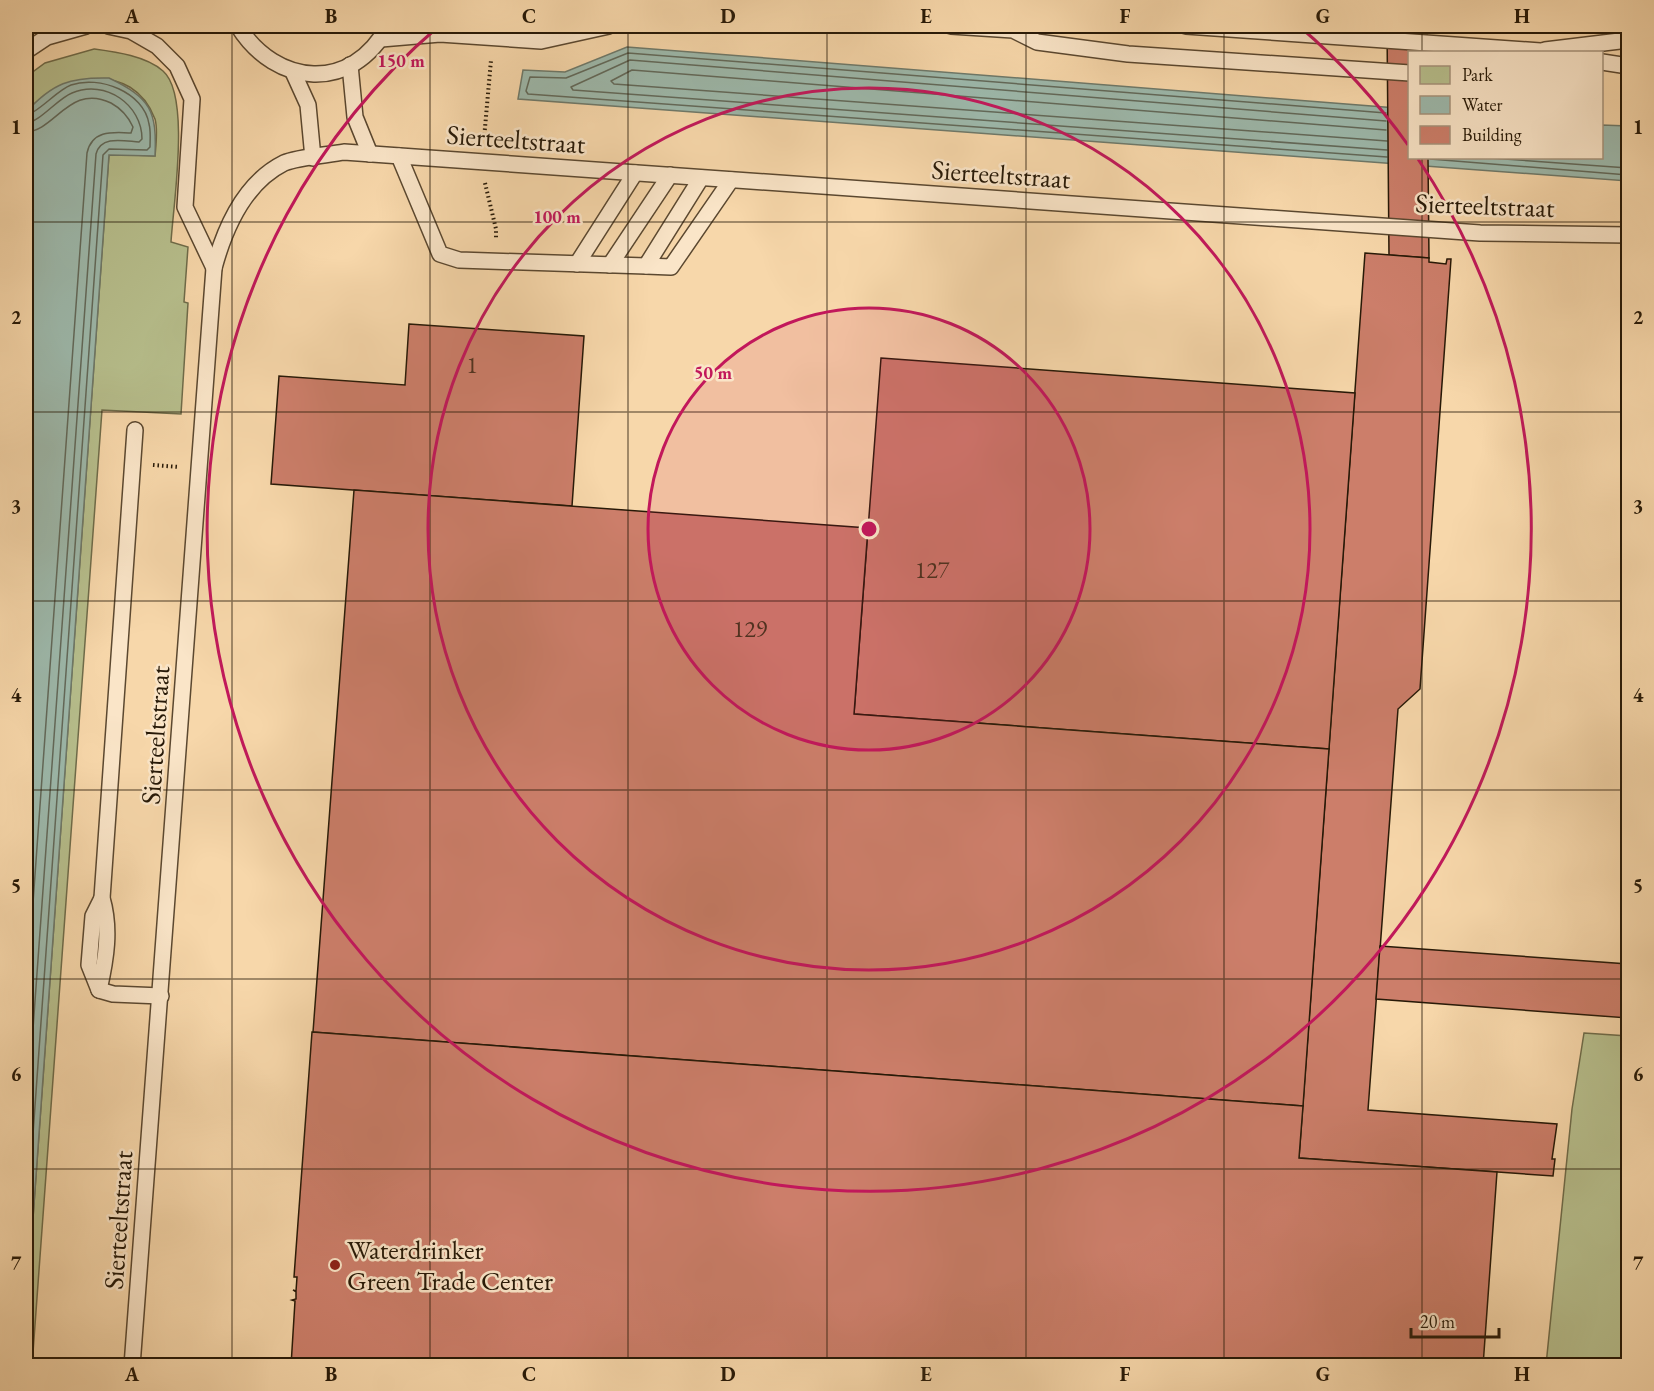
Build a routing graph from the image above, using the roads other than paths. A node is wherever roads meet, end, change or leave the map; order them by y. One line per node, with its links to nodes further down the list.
1 (86, 26): 10 (lane)
2 (108, 26): 29 (lane)
3 (238, 26): 16 (lane)
4 (609, 26): 8 (lane)
5 (951, 26): 7 (lane)
6 (1186, 26): 11 (lane)
7 (1018, 27): 17 (lane)
8 (384, 32): 13 (lane)
9 (1629, 40): 11 (lane)
10 (26, 51)
11 (1547, 51)
12 (1603, 62): 14 (lane)
13 (350, 65): 16 (lane); 18 (lane)
14 (1625, 66): 15 (lane)
15 (1603, 69)
16 (293, 72): 20 (lane)
17 (1408, 73)
18 (370, 154): 19 (lane, Sierteeltstraat); 20 (lane, Sierteeltstraat)
19 (399, 156): 21 (lane, Sierteeltstraat); 26 (lane)
20 (313, 158): 29 (lane, Sierteeltstraat)
21 (635, 173): 22 (lane, Sierteeltstraat); 26 (lane)
22 (670, 176): 23 (lane, Sierteeltstraat); 27 (lane)
23 (701, 178): 24 (lane, Sierteeltstraat); 28 (lane)
24 (731, 180): 25 (lane, Sierteeltstraat); 28 (lane)
25 (1629, 235)
26 (577, 264): 27 (lane)
27 (610, 265): 28 (lane)
28 (646, 266)
29 (214, 268): 31 (lane, Sierteeltstraat)
30 (135, 430): 31 (lane)
31 (161, 996): 32 (lane, Sierteeltstraat)
32 (132, 1365)

